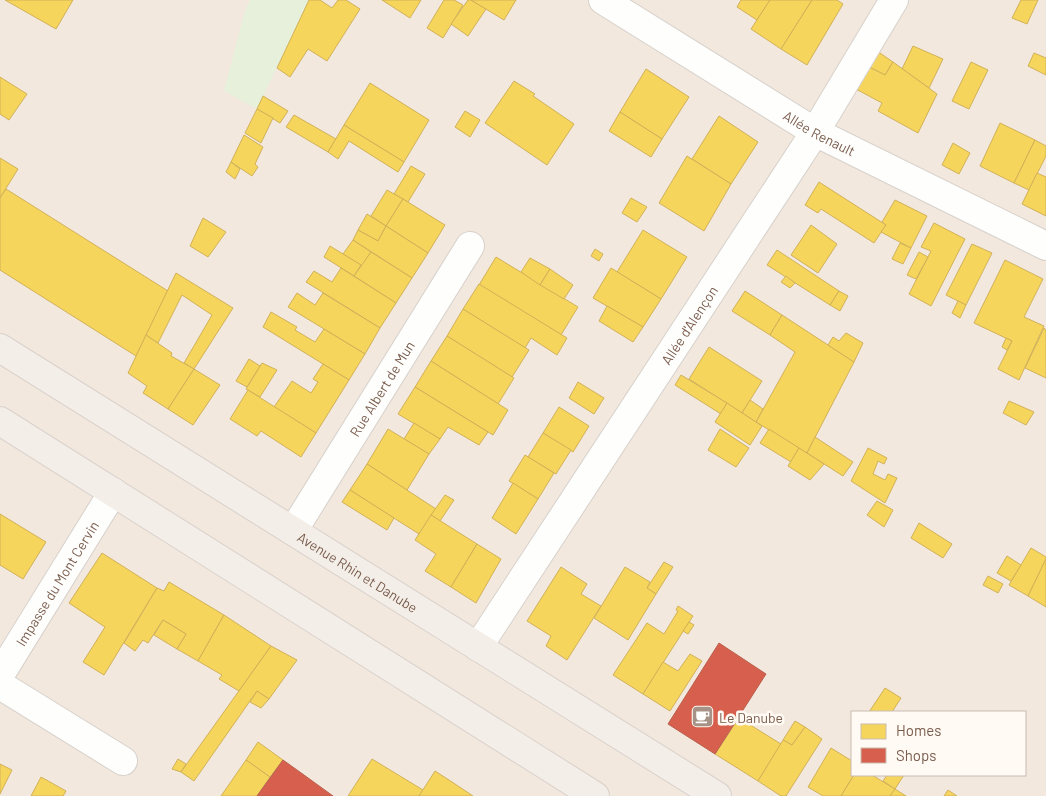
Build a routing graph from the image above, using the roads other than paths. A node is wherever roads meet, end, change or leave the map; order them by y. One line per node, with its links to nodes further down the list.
1 (603, 0): 3 (street, Allée Renault)
2 (894, 0): 3 (street, Allée d'Alençon)
3 (815, 132): 5 (street, Allée Renault); 10 (street, Allée d'Alençon)
4 (470, 246): 9 (street, Rue Albert de Mun)
5 (1046, 246)
6 (0, 348): 9 (main road, Avenue Rhin et Danube)
7 (0, 421): 8 (main road)
8 (113, 492): 11 (street, Impasse du Mont Cervin); 14 (main road)
9 (292, 531): 10 (main road, Avenue Rhin et Danube)
10 (478, 647): 15 (main road, Avenue Rhin et Danube)
11 (0, 674)
12 (0, 685): 13 (street)
13 (123, 760)
14 (595, 796)
15 (717, 796)

